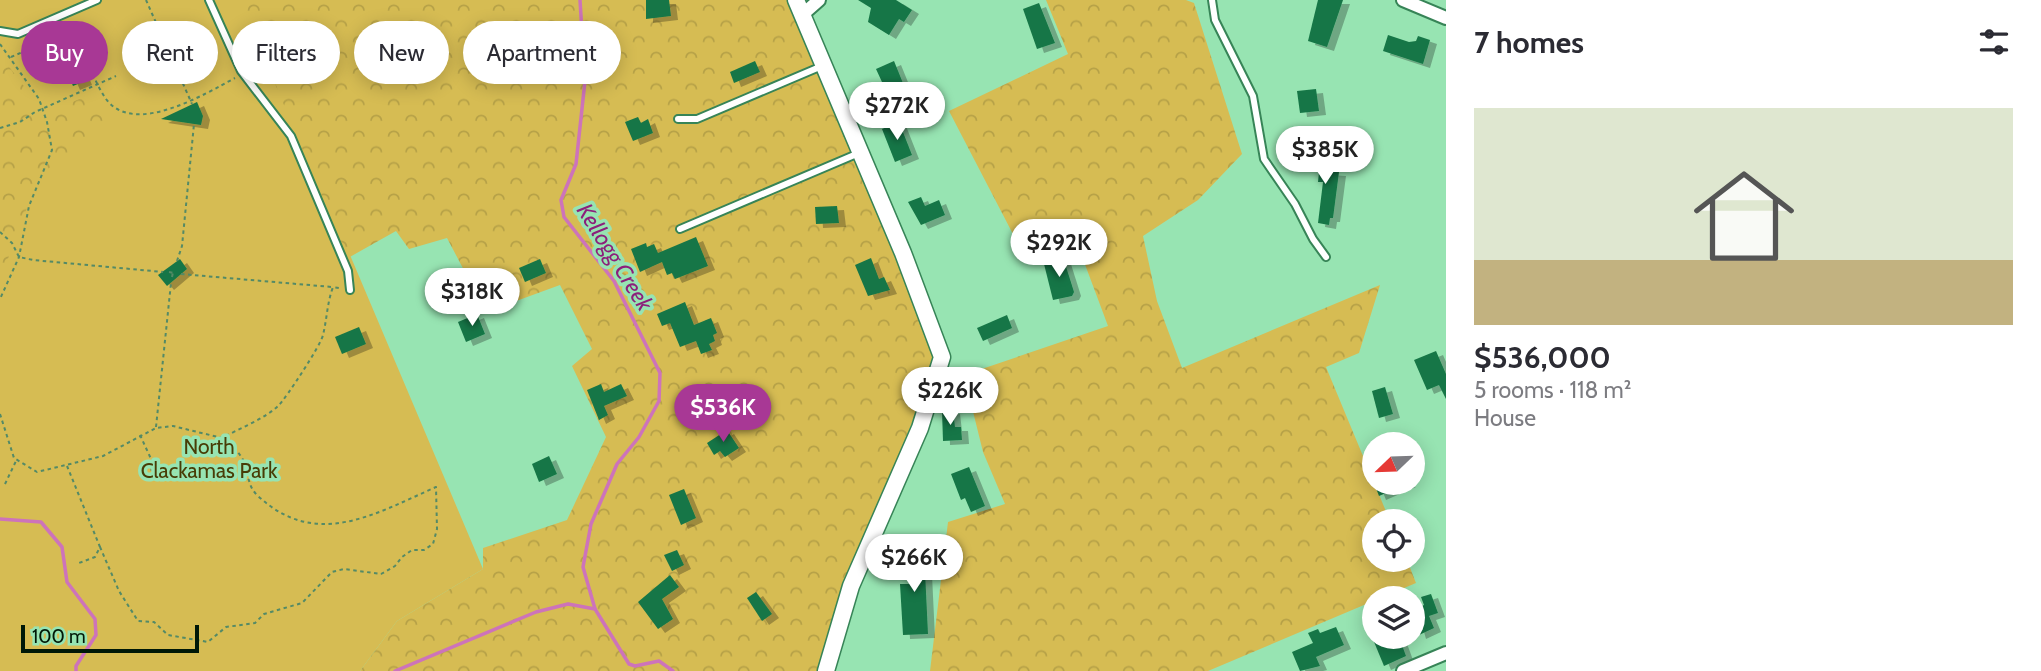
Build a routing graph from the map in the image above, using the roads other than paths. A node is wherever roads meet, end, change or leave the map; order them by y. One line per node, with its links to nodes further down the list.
1 (97, 0): 8 (lane)
2 (209, 0): 14 (lane)
3 (819, 0): 6 (street)
4 (1212, 0): 13 (lane)
5 (1403, 0): 7 (street)
6 (799, 7): 9 (street)
7 (1446, 18)
8 (0, 31)
9 (823, 65): 10 (lane); 11 (street)
10 (678, 119)
11 (861, 153): 12 (lane); 16 (street)
12 (680, 229)
13 (1326, 257)
14 (350, 290)
15 (1446, 653): 17 (street)
16 (827, 671)
17 (1403, 671)

